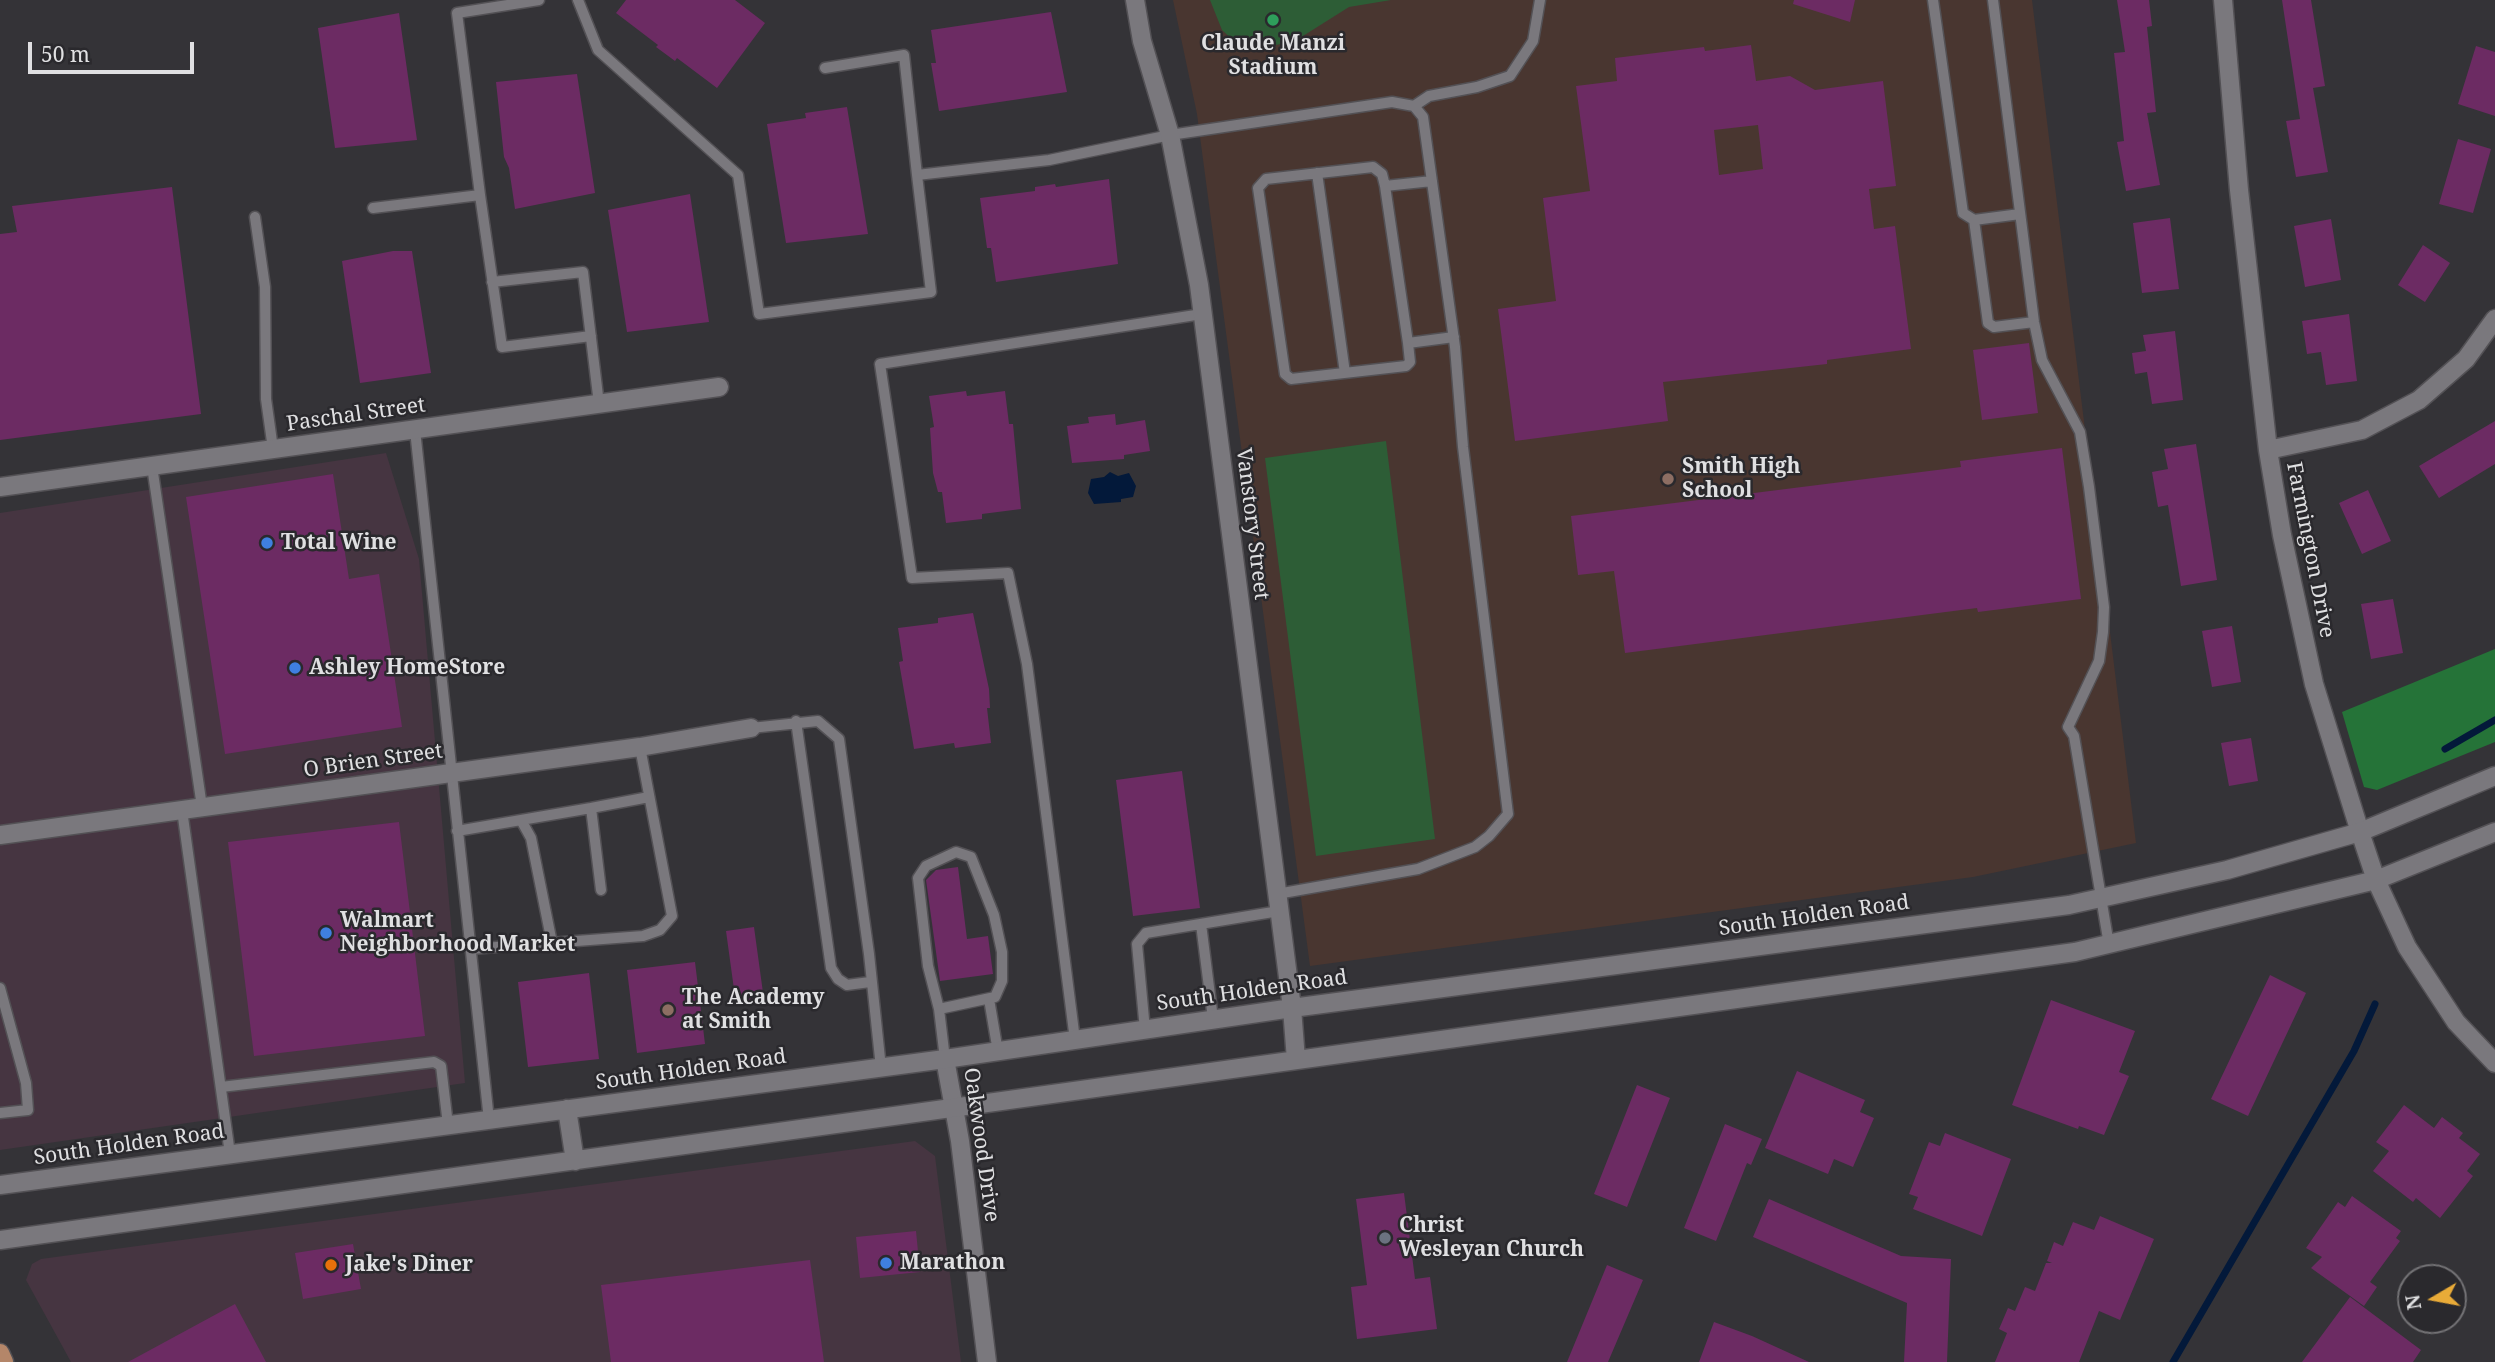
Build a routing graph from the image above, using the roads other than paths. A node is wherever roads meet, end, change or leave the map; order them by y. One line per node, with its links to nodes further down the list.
1 (539, 0): 15 (lane)
2 (578, 0): 12 (lane)
3 (1135, 0): 10 (main road, Vanstory Street)
4 (1541, 0): 9 (lane)
5 (1933, 0): 19 (lane)
6 (1993, 0): 17 (lane)
7 (2223, 0): 32 (main road, Farmington Drive)
8 (825, 68): 12 (lane)
9 (1414, 106): 10 (lane); 13 (lane)
10 (1170, 135): 12 (lane); 21 (main road, Vanstory Street)
11 (1317, 173): 14 (lane); 27 (lane); 27 (lane)
12 (916, 175)
13 (1432, 181): 14 (lane); 25 (lane)
14 (1385, 186): 26 (lane)
15 (480, 195): 16 (lane); 20 (lane)
16 (373, 208)
17 (2020, 214): 19 (lane); 23 (lane)
18 (255, 217): 31 (lane)
19 (1974, 220): 23 (lane)
20 (492, 282): 24 (lane); 24 (lane)
21 (1202, 314): 52 (main road, Vanstory Street); 64 (lane)
22 (2495, 319): 32 (main road)
23 (2034, 322): 51 (lane)
24 (591, 337): 29 (lane)
25 (1455, 342): 26 (lane); 52 (lane)
26 (1408, 343): 27 (lane)
27 (1345, 373)
28 (719, 387): 29 (main road, Paschal Street)
29 (599, 404): 30 (main road, Paschal Street)
30 (415, 430): 31 (main road, Paschal Street); 38 (lane)
31 (273, 449): 33 (main road, Paschal Street)
32 (2268, 450): 46 (main road, Farmington Drive)
33 (152, 466): 34 (main road, Paschal Street); 41 (lane)
34 (0, 487)
35 (796, 721): 36 (lane); 57 (lane); 57 (lane)
36 (751, 728): 37 (main road, O Brien Street)
37 (640, 747): 38 (main road, O Brien Street); 40 (lane)
38 (450, 773): 41 (main road, O Brien Street); 45 (lane)
39 (2495, 776): 46 (main road, South Holden Road)
40 (649, 797): 42 (lane); 54 (lane)
41 (202, 807): 43 (main road, O Brien Street)
42 (591, 808): 44 (lane); 50 (lane)
43 (182, 810): 48 (main road, O Brien Street); 70 (lane)
44 (521, 820): 45 (lane); 54 (lane)
45 (457, 831): 56 (lane)
46 (2360, 832): 49 (main road, Farmington Drive); 51 (main road, South Holden Road)
47 (2495, 832): 49 (main road)
48 (0, 835)
49 (2376, 880): 55 (main road); 68 (main road, Farmington Drive)
50 (601, 890)
51 (2100, 898): 55 (lane); 60 (main road, South Holden Road)
52 (1278, 903): 53 (lane); 60 (main road, Vanstory Street)
53 (1201, 924): 62 (lane); 63 (lane)
54 (552, 943): 56 (lane)
55 (2109, 946): 67 (main road)
56 (470, 949): 74 (lane)
57 (870, 982): 69 (lane)
58 (0, 988): 73 (lane)
59 (989, 999): 61 (lane); 61 (lane); 65 (lane)
60 (1292, 1008): 62 (main road, South Holden Road); 67 (main road, Vanstory Street)
61 (939, 1009): 66 (lane)
62 (1213, 1020): 63 (main road, South Holden Road)
63 (1145, 1030): 64 (main road, South Holden Road)
64 (1075, 1040): 65 (main road, South Holden Road)
65 (998, 1052): 66 (main road, South Holden Road)
66 (945, 1059): 69 (main road, South Holden Road); 72 (main road, Oakwood Drive)
67 (1296, 1060): 72 (main road)
68 (2495, 1063)
69 (881, 1068): 71 (main road, South Holden Road)
70 (221, 1087): 75 (lane); 76 (lane)
71 (567, 1109): 74 (main road, South Holden Road); 77 (main road)
72 (955, 1109): 77 (main road); 82 (main road, Oakwood Drive)
73 (0, 1113)
74 (489, 1120): 75 (main road, South Holden Road)
75 (448, 1125): 76 (main road, South Holden Road)
76 (230, 1154): 78 (main road, South Holden Road)
77 (575, 1161): 79 (main road)
78 (0, 1185)
79 (0, 1240)
80 (0, 1353): 81 (main road)
81 (5, 1362)
82 (987, 1362)

